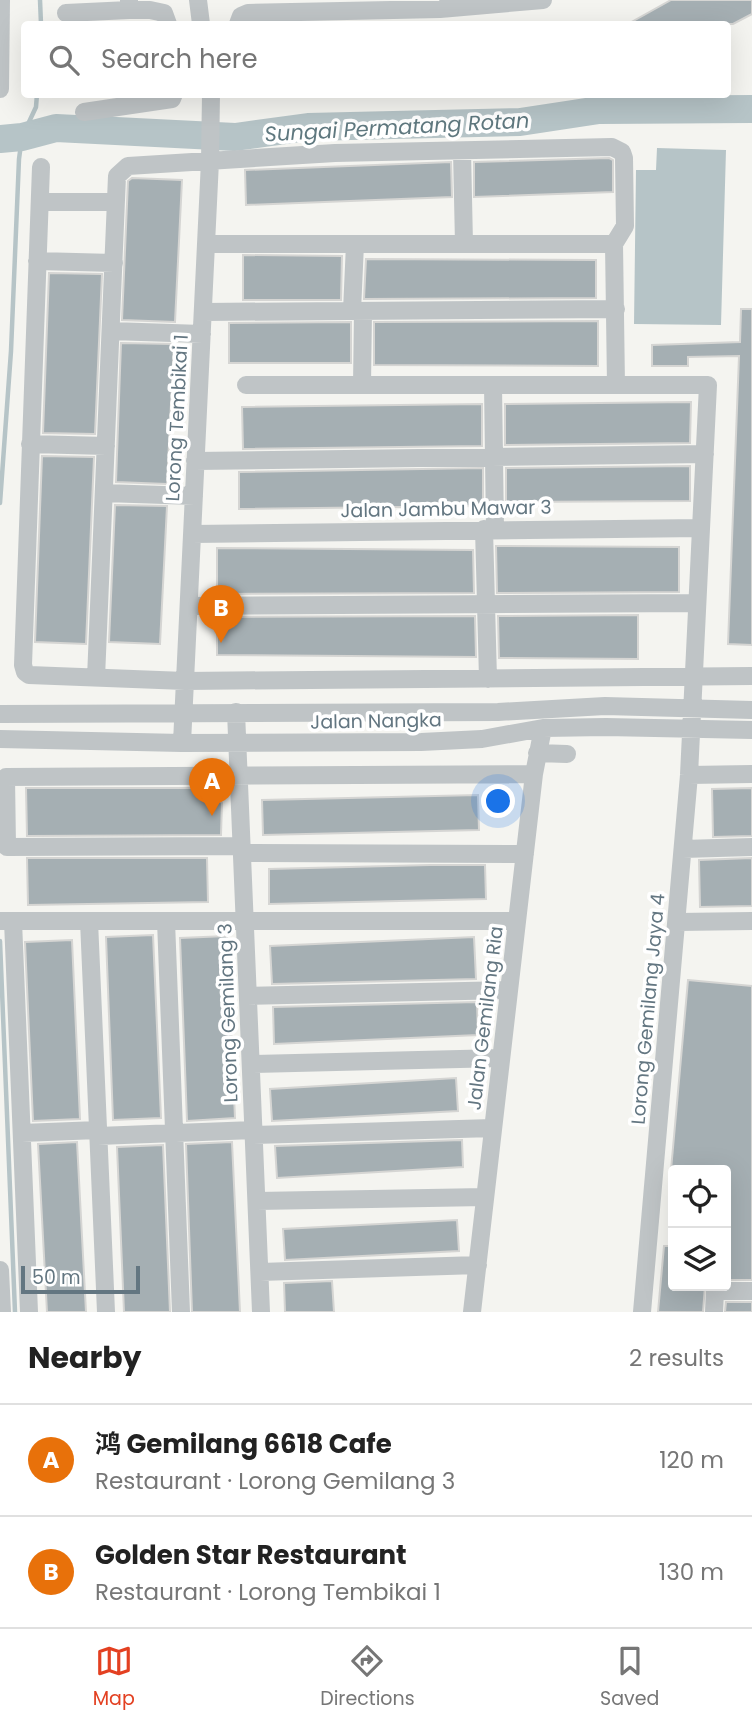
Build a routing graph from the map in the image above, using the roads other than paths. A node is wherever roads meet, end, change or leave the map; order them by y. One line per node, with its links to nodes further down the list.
1 (1, 0): 10 (street)
2 (198, 0): 8 (street)
3 (543, 0): 4 (street)
4 (440, 4): 9 (street)
5 (129, 5): 6 (street); 7 (street)
6 (66, 13)
7 (167, 21)
8 (201, 21)
9 (240, 21)
10 (0, 89)
11 (172, 98): 13 (street)
12 (211, 98): 15 (street, Lorong Tembikai 1)
13 (84, 112)
14 (463, 151): 15 (street); 21 (street); 22 (street)
15 (210, 156): 18 (street); 19 (street, Lorong Tembikai 1)
16 (41, 167): 17 (street)
17 (40, 202): 18 (street); 23 (street)
18 (116, 202): 24 (street)
19 (206, 244): 20 (street); 27 (street, Lorong Tembikai 1)
20 (355, 244): 21 (street); 26 (street)
21 (464, 244): 22 (street)
22 (614, 244): 25 (street)
23 (37, 261): 24 (street); 34 (street)
24 (114, 262): 28 (street)
25 (616, 309): 26 (street); 33 (street)
26 (357, 311): 27 (street); 31 (street)
27 (203, 312): 29 (street, Lorong Tembikai 1)
28 (111, 331): 29 (street); 35 (street)
29 (202, 334): 38 (street, Lorong Tembikai 1)
30 (246, 385): 31 (street)
31 (362, 385): 32 (street)
32 (493, 385): 33 (street); 37 (street)
33 (616, 385): 36 (street, Lorong Gemilang Jaya 4)
34 (30, 444): 35 (street); 48 (street)
35 (106, 446): 39 (street)
36 (705, 454): 37 (street); 41 (street, Lorong Gemilang Jaya 4)
37 (494, 456): 38 (street); 42 (street)
38 (195, 461): 40 (street, Lorong Tembikai 1)
39 (104, 493): 40 (street); 48 (street)
40 (194, 496): 43 (street, Lorong Tembikai 1)
41 (701, 528): 42 (street, Jalan Jambu Mawar 3); 44 (street, Lorong Gemilang Jaya 4)
42 (490, 529): 43 (street, Jalan Jambu Mawar 3); 45 (street)
43 (192, 534): 46 (street, Lorong Tembikai 1)
44 (698, 603): 45 (street); 49 (street, Lorong Gemilang Jaya 4)
45 (486, 604): 46 (street); 50 (street)
46 (188, 606): 51 (street, Lorong Tembikai 1)
47 (752, 677): 49 (street)
48 (96, 678): 51 (street)
49 (694, 678): 50 (street); 52 (street, Lorong Gemilang Jaya 4)
50 (488, 679): 51 (street)
51 (185, 681): 54 (street, Lorong Tembikai 1)
52 (692, 709): 53 (street, Jalan Nangka); 55 (street, Jalan Nangka); 58 (street, Lorong Gemilang Jaya 4)
53 (752, 710)
54 (183, 712): 55 (street, Jalan Nangka); 56 (street, Jalan Nangka); 61 (street, Lorong Tembikai 1)
55 (236, 712): 62 (street, Lorong Gemilang 3)
56 (0, 714)
57 (543, 729): 58 (street, Jalan Nangka); 62 (street, Jalan Nangka); 63 (street, Jalan Gemilang Ria)
58 (692, 729): 59 (street, Jalan Nangka); 67 (street, Lorong Gemilang Jaya 4)
59 (752, 730)
60 (0, 739): 61 (street, Jalan Nangka)
61 (182, 743): 62 (street, Jalan Nangka)
62 (236, 743): 68 (street, Lorong Gemilang 3)
63 (537, 753): 64 (street); 65 (street, Jalan Gemilang Ria)
64 (567, 754)
65 (534, 774): 68 (street); 72 (street, Jalan Gemilang Ria)
66 (752, 774): 67 (street)
67 (690, 775): 71 (street, Lorong Gemilang Jaya 4)
68 (239, 776): 70 (street, Lorong Gemilang 3); 70 (street)
69 (752, 847): 71 (street)
70 (242, 849): 72 (street); 76 (street, Lorong Gemilang 3)
71 (683, 849): 79 (street, Lorong Gemilang Jaya 4)
72 (525, 854): 77 (street, Jalan Gemilang Ria)
73 (6, 921): 74 (street); 85 (street)
74 (89, 921): 75 (street); 86 (street)
75 (166, 921): 76 (street); 88 (street)
76 (245, 921): 77 (street); 81 (street, Lorong Gemilang 3)
77 (517, 921): 80 (street, Jalan Gemilang Ria)
78 (752, 921): 79 (street)
79 (677, 922): 102 (street, Lorong Gemilang Jaya 4)
80 (509, 990): 81 (street); 82 (street, Jalan Gemilang Ria)
81 (248, 996): 83 (street, Lorong Gemilang 3)
82 (501, 1058): 83 (street); 84 (street, Jalan Gemilang Ria)
83 (251, 1064): 87 (street, Lorong Gemilang 3)
84 (494, 1128): 87 (street); 89 (street, Jalan Gemilang Ria)
85 (22, 1133): 86 (street); 97 (street)
86 (98, 1133): 88 (street); 98 (street)
87 (254, 1133): 88 (street); 90 (street, Lorong Gemilang 3)
88 (173, 1134): 99 (street)
89 (485, 1197): 90 (street); 91 (street, Jalan Gemilang Ria)
90 (257, 1201): 93 (street, Lorong Gemilang 3)
91 (478, 1265): 93 (street); 101 (street, Jalan Gemilang Ria)
92 (0, 1270): 94 (street)
93 (260, 1272): 100 (street, Lorong Gemilang 3)
94 (1, 1291): 96 (street)
95 (752, 1291): 103 (street)
96 (2, 1312)
97 (29, 1312)
98 (106, 1312)
99 (181, 1312)
100 (261, 1312)
101 (472, 1312)
102 (642, 1312)
103 (714, 1312)

